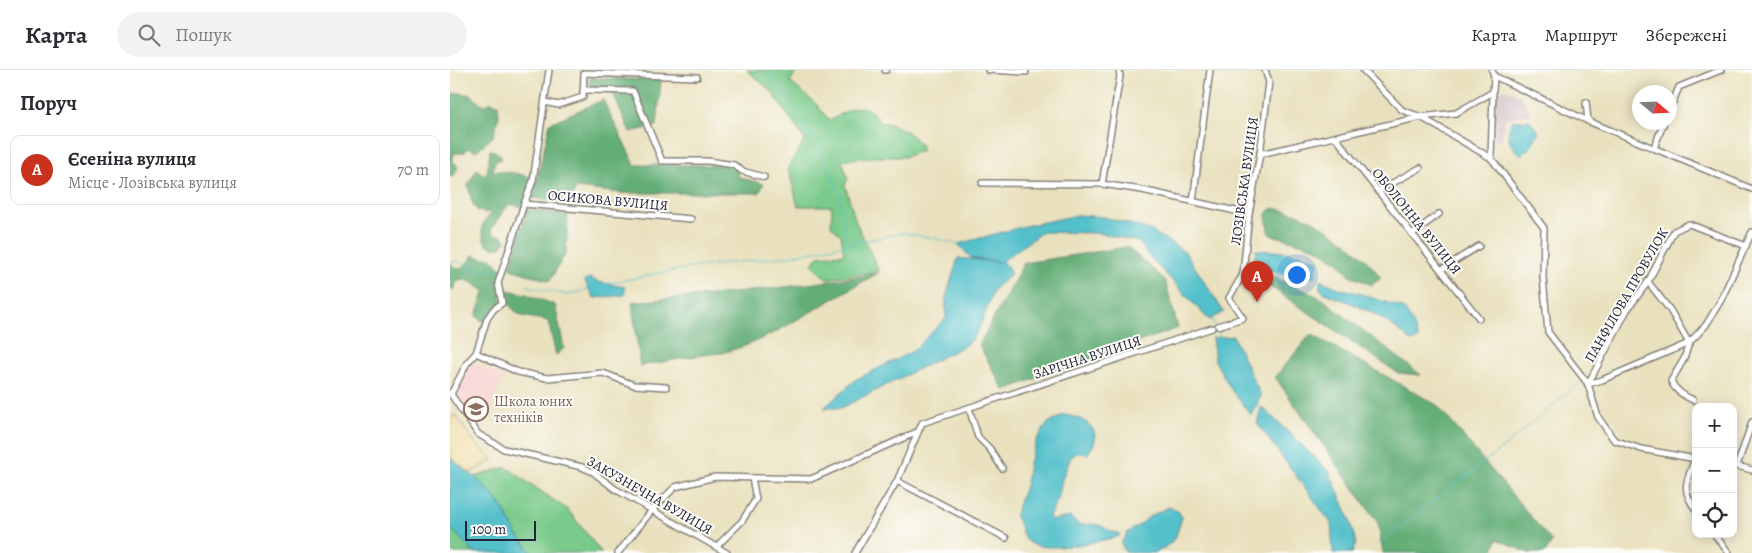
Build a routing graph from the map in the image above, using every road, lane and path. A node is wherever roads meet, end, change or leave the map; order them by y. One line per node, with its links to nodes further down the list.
1 (549, 70): 15 (street)
2 (988, 70): 9 (street)
3 (1119, 70): 27 (street)
4 (1210, 70): 30 (street)
5 (1265, 70): 22 (street, ЛОЗІВСЬКА ВУЛИЦЯ)
6 (1363, 70): 17 (street)
7 (1492, 70): 10 (street)
8 (1721, 70): 14 (street)
9 (1026, 72)
10 (1494, 76): 13 (street); 18 (street)
11 (697, 77): 12 (street)
12 (583, 90): 15 (street); 25 (street)
13 (1493, 92): 17 (street); 23 (street)
14 (1677, 92)
15 (545, 102): 31 (street)
16 (1586, 102): 18 (street)
17 (1421, 117): 20 (street); 23 (street)
18 (1588, 121): 21 (street)
19 (1661, 130): 21 (street)
20 (1336, 138): 22 (street); 29 (street, ОБОЛОННА ВУЛИЦЯ)
21 (1654, 148): 28 (street)
22 (1260, 154): 32 (street, ЛОЗІВСЬКА ВУЛИЦЯ)
23 (1491, 158): 46 (street)
24 (1420, 168): 29 (street)
25 (764, 177)
26 (982, 183): 27 (street)
27 (1102, 184): 30 (street)
28 (1752, 189)
29 (1378, 191): 36 (street, ОБОЛОННА ВУЛИЦЯ)
30 (1193, 201): 32 (street)
31 (524, 204): 34 (street, ОСИКОВА ВУЛИЦЯ); 45 (street)
32 (1249, 214): 42 (street, ЛОЗІВСЬКА ВУЛИЦЯ)
33 (1439, 214): 36 (street)
34 (691, 219)
35 (1752, 232): 38 (street)
36 (1412, 234): 39 (street, ОБОЛОННА ВУЛИЦЯ)
37 (1479, 246): 39 (street)
38 (1746, 246): 40 (street, ПАНФІЛОВА ПРОВУЛОК); 44 (street)
39 (1442, 269): 41 (street, ОБОЛОННА ВУЛИЦЯ)
40 (1648, 282): 44 (street); 46 (street, ПАНФІЛОВА ПРОВУЛОК)
41 (1479, 318)
42 (1218, 326)
43 (1212, 328): 50 (street, ЗАРІЧНА ВУЛИЦЯ)
44 (1689, 343): 46 (street); 49 (street)
45 (476, 353): 47 (street); 48 (street)
46 (1588, 384): 53 (street)
47 (666, 388)
48 (450, 393): 62 (street, ЗАКУЗНЕЧНА ВУЛИЦЯ)
49 (1693, 400)
50 (969, 408): 52 (street, ЗАРІЧНА ВУЛИЦЯ); 57 (street)
51 (1752, 422): 54 (street)
52 (917, 432): 59 (street, ЗАРІЧНА ВУЛИЦЯ); 60 (street)
53 (1692, 458)
54 (1737, 460)
55 (1737, 466): 58 (street)
56 (1692, 467): 61 (street)
57 (1002, 468)
58 (1752, 470)
59 (752, 478): 62 (street, ЗАРІЧНА ВУЛИЦЯ); 65 (street, ЗАКУЗНЕЧНА ВУЛИЦЯ)
60 (897, 481): 63 (street); 68 (street)
61 (1692, 505)
62 (653, 509): 65 (street, ЗАКУЗНЕЧНА ВУЛИЦЯ); 66 (street, ЗАРІЧНА ВУЛИЦЯ)
63 (1006, 538)
64 (1717, 538): 69 (street)
65 (716, 546): 67 (street, ЗАКУЗНЕЧНА ВУЛИЦЯ)
66 (618, 553)
67 (727, 553)
68 (855, 553)
69 (1728, 553)

